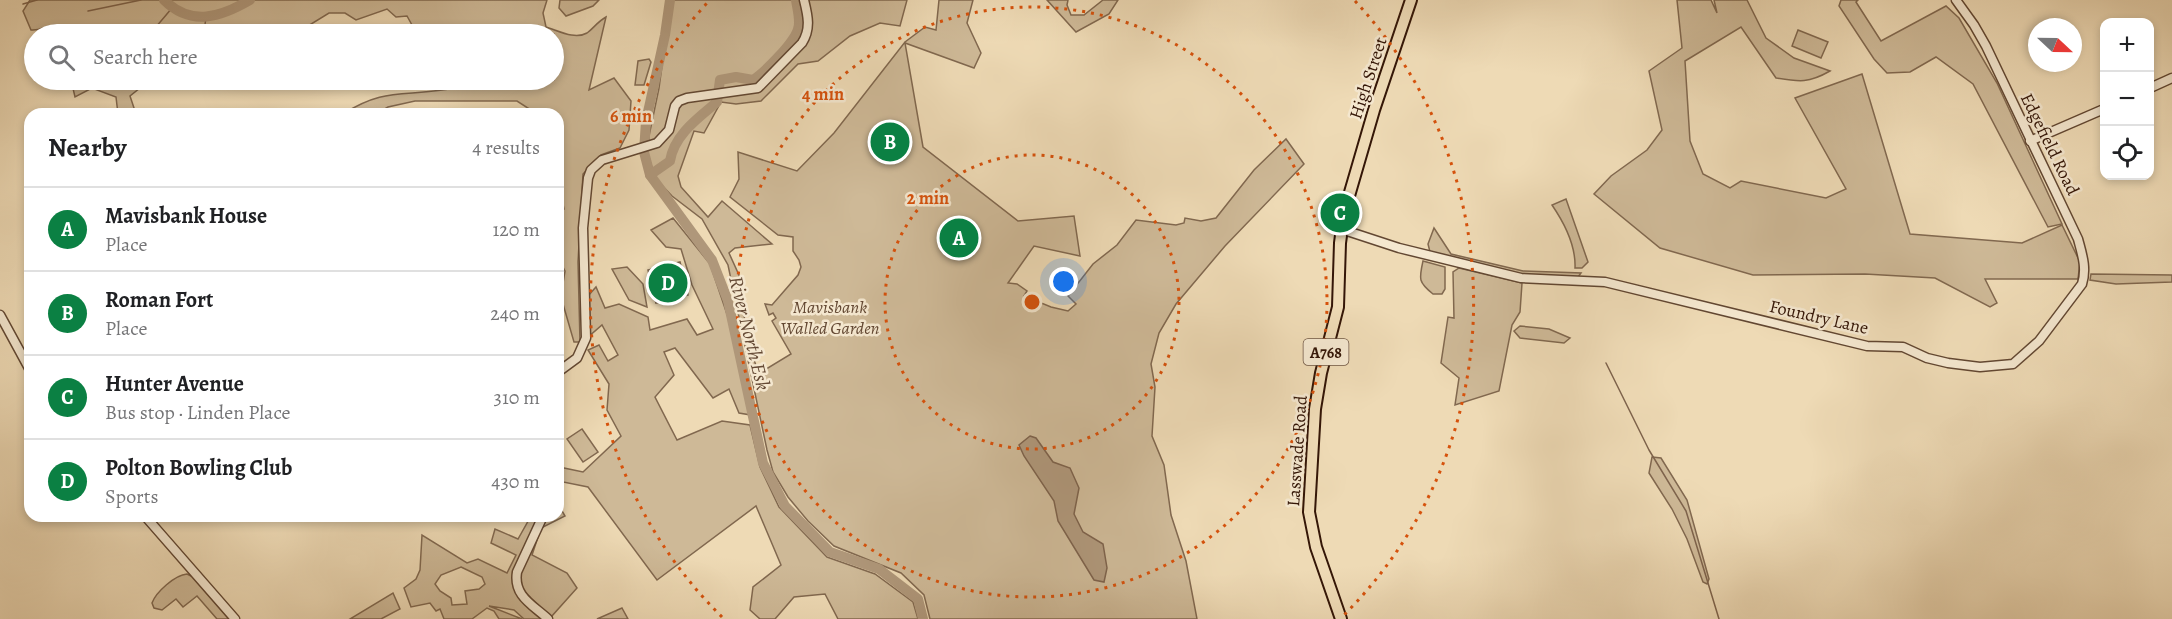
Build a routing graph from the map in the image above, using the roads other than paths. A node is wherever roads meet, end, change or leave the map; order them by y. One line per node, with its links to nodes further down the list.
1 (804, 0): 12 (street)
2 (1411, 0): 8 (main road, High Street / A768)
3 (1956, 0): 7 (street, Edgefield Road)
4 (2169, 79): 5 (street)
5 (2154, 86)
6 (2100, 111): 7 (street)
7 (2034, 140): 9 (street, Edgefield Road)
8 (1341, 229): 9 (street, Foundry Lane); 17 (main road, Lasswade Road / A768)
9 (2085, 276)
10 (0, 315): 11 (street)
11 (24, 359)
12 (564, 368)
13 (150, 522): 15 (street)
14 (540, 522): 16 (street)
15 (235, 619)
16 (548, 619)
17 (1341, 619)

